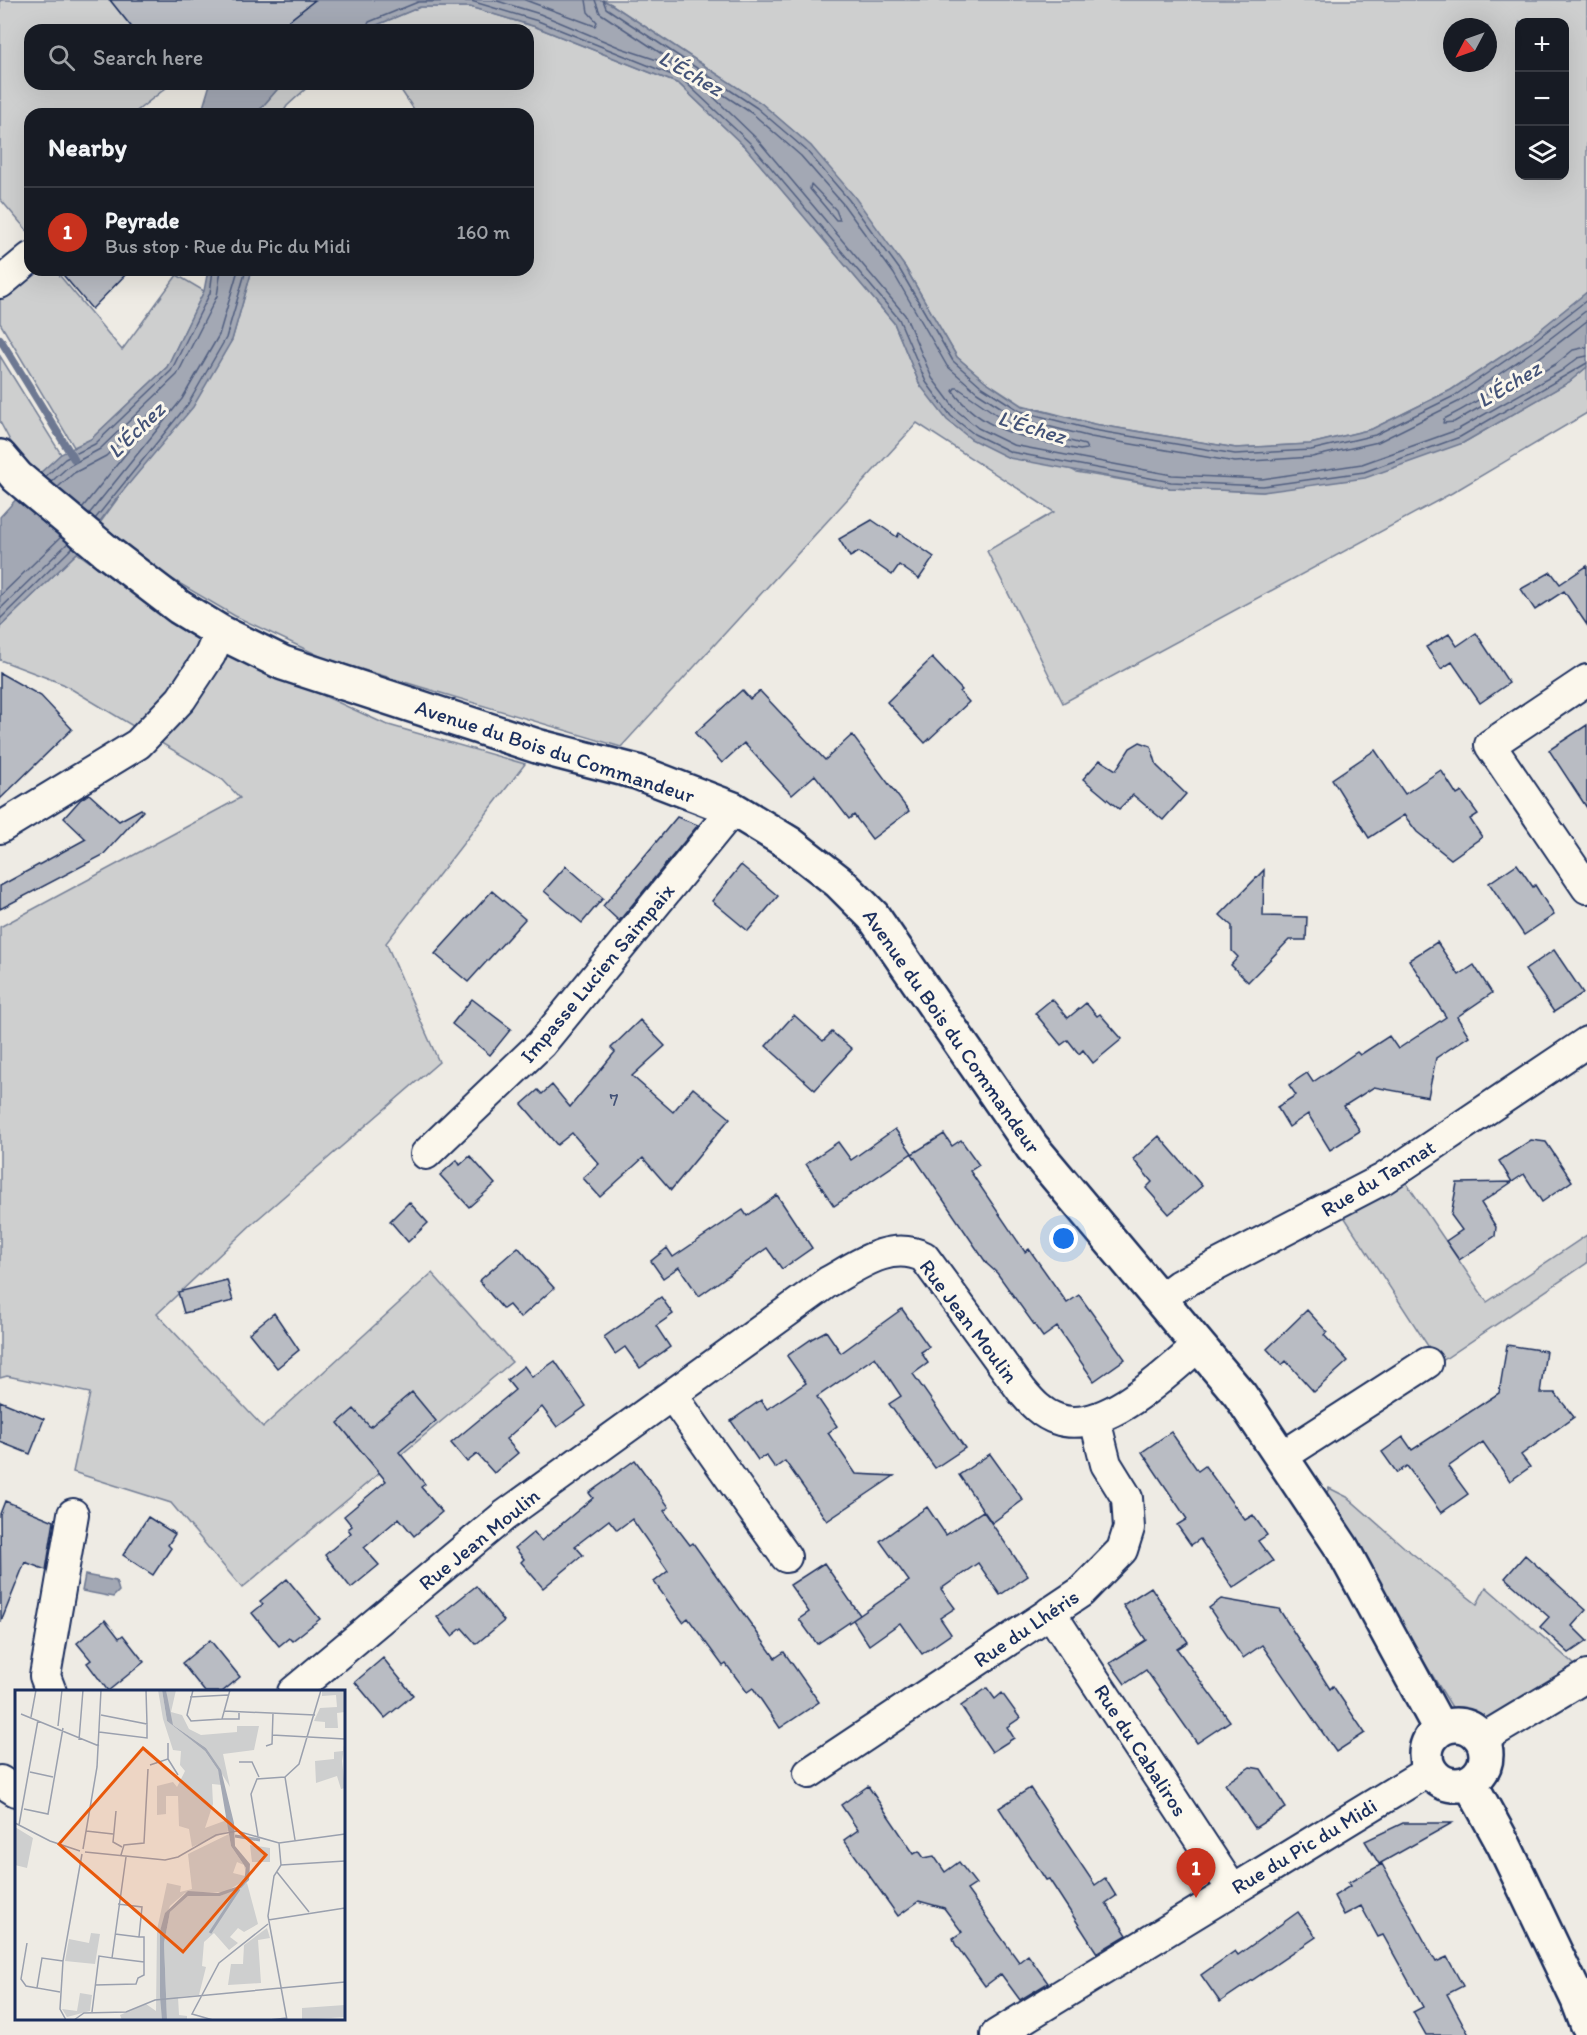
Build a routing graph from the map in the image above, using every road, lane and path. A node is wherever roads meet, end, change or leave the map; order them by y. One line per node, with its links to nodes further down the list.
1 (24, 263): 2 (street)
2 (0, 283)
3 (8, 467): 4 (main road, Avenue du Bois du Commandeur)
4 (220, 632): 6 (main road, Avenue du Bois du Commandeur); 7 (street)
5 (1587, 680): 8 (street)
6 (733, 809): 10 (street, Impasse Lucien Saimpaix); 11 (main road, Avenue du Bois du Commandeur)
7 (0, 828)
8 (1587, 888)
9 (1587, 1042): 11 (street, Rue du Tannat)
10 (426, 1154)
11 (1160, 1299): 12 (main road, Avenue du Bois du Commandeur)
12 (1199, 1345): 15 (street, Rue Jean Moulin); 16 (main road, Avenue du Bois du Commandeur)
13 (1427, 1363): 16 (street)
14 (672, 1395): 15 (street, Rue Jean Moulin); 18 (street); 22 (street, Rue Jean Moulin)
15 (1095, 1420): 19 (street, Rue du Lhéris)
16 (1283, 1456): 23 (main road, Avenue du Bois du Commandeur)
17 (73, 1514): 21 (street)
18 (786, 1557)
19 (1050, 1611): 26 (street, Rue du Lhéris); 30 (street, Rue du Cabaliros)
20 (1587, 1676): 24 (street)
21 (50, 1690)
22 (295, 1690)
23 (1440, 1730): 24 (main road); 25 (main road)
24 (1482, 1739): 28 (main road)
25 (1430, 1770): 28 (main road); 30 (street, Rue du Pic du Midi)
26 (809, 1773)
27 (0, 1781): 29 (street)
28 (1470, 1783): 31 (main road)
29 (15, 1790)
30 (1233, 1889): 32 (street, Rue du Pic du Midi)
31 (1587, 2024)
32 (996, 2035)

